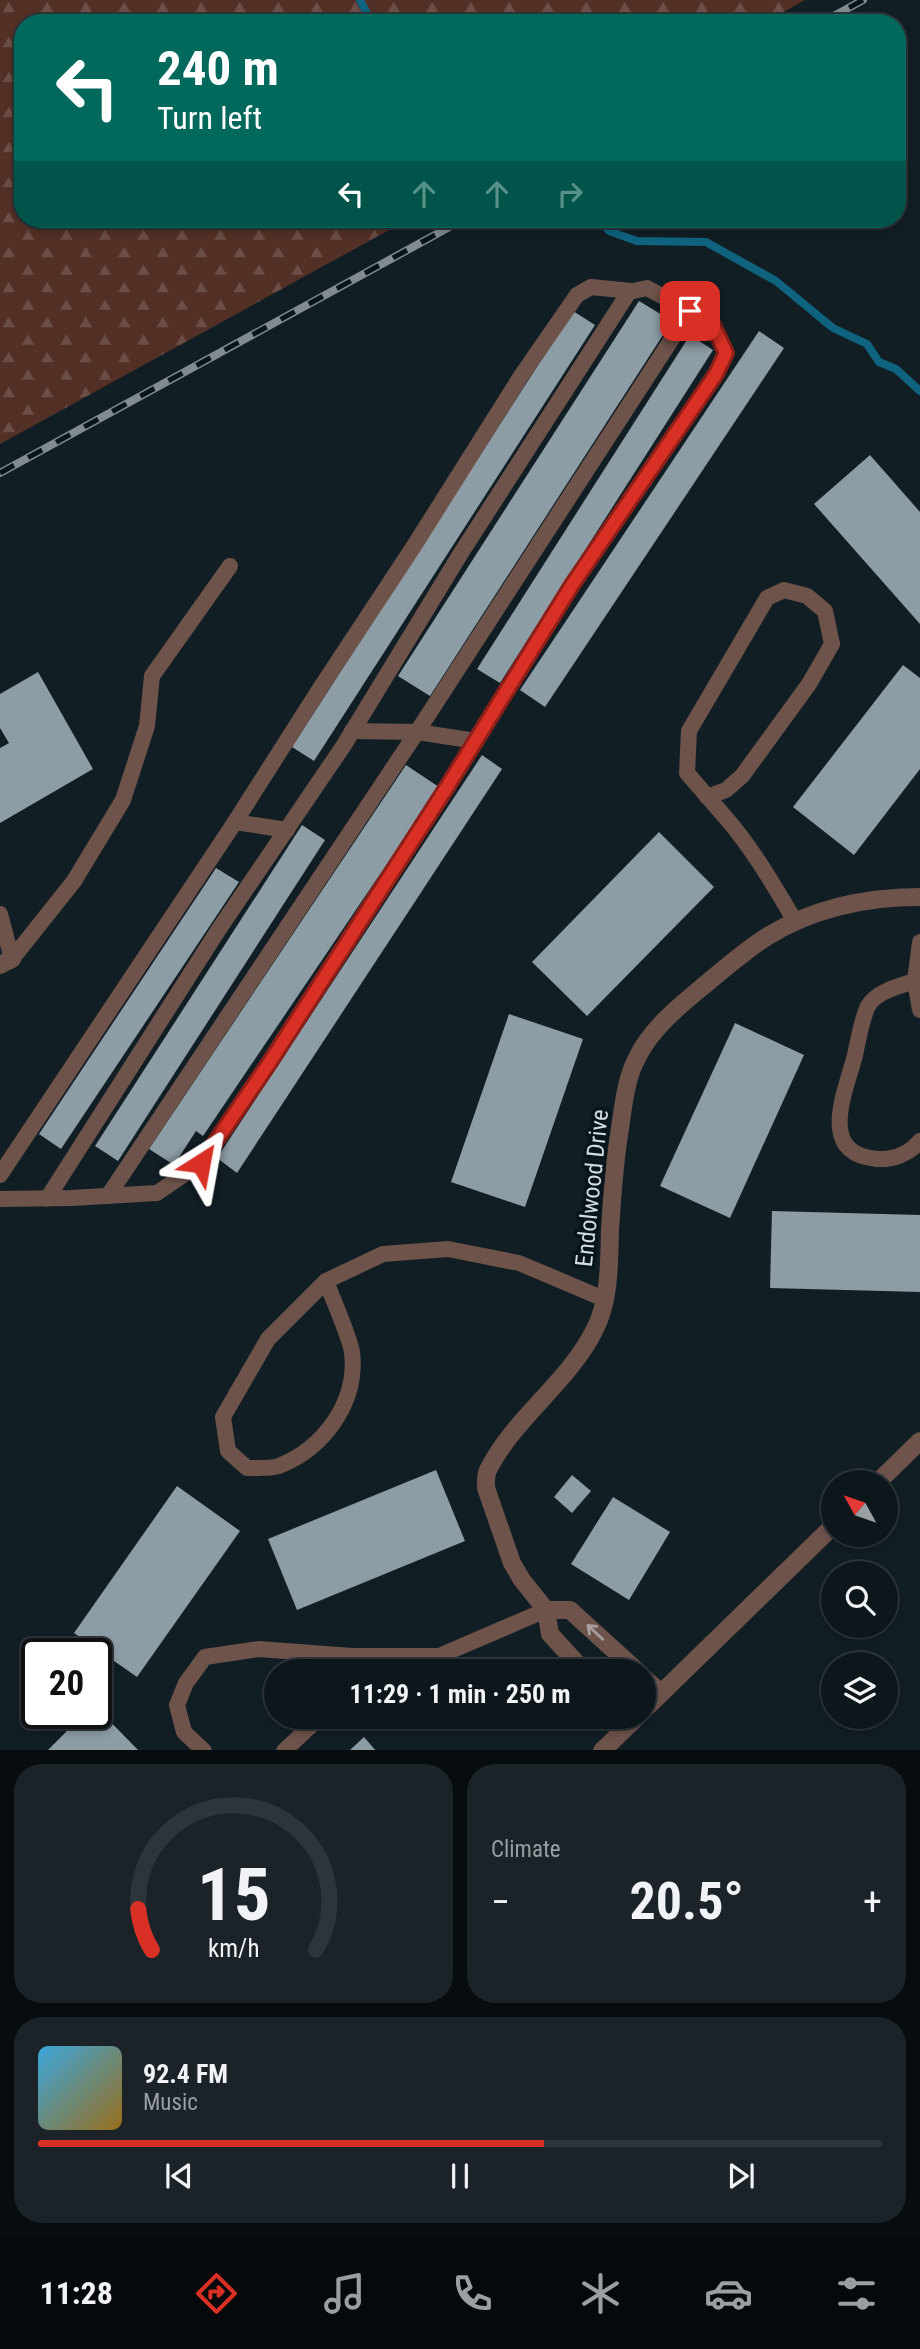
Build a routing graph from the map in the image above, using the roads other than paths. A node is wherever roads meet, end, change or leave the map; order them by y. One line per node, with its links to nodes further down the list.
1 (631, 291): 2 (lane); 4 (lane); 8 (lane)
2 (690, 311): 5 (lane); 6 (lane)
3 (230, 566): 14 (lane)
4 (352, 732): 5 (lane); 9 (lane)
5 (417, 732): 6 (lane); 19 (lane)
6 (476, 741): 19 (lane)
7 (707, 797): 7 (lane); 12 (lane)
8 (235, 822): 9 (lane); 18 (lane)
9 (287, 830): 21 (lane)
10 (920, 897): 12 (street, Endolwood Drive)
11 (0, 914): 14 (lane)
12 (796, 921): 23 (street, Endolwood Drive)
13 (920, 942): 15 (lane)
14 (6, 962)
15 (915, 981): 16 (lane); 17 (lane)
16 (920, 1010)
17 (920, 1141)
18 (0, 1175)
19 (108, 1196): 21 (lane)
20 (0, 1199): 21 (lane)
21 (47, 1199)
22 (326, 1281): 22 (lane); 23 (lane)
23 (604, 1299): 27 (street, Endolwood Drive)
24 (920, 1441): 25 (street)
25 (890, 1470)
26 (821, 1538): 33 (street)
27 (546, 1610): 29 (lane); 30 (street, Endolwood Drive); 31 (street, one-way to 27)
28 (319, 1659): 37 (lane)
29 (405, 1659)
30 (573, 1659)
31 (624, 1659)
32 (656, 1689): 33 (street)
33 (661, 1693): 34 (street)
34 (656, 1698)
35 (307, 1729): 38 (lane)
36 (621, 1729): 39 (street)
37 (203, 1750)
38 (285, 1750)
39 (603, 1750)

